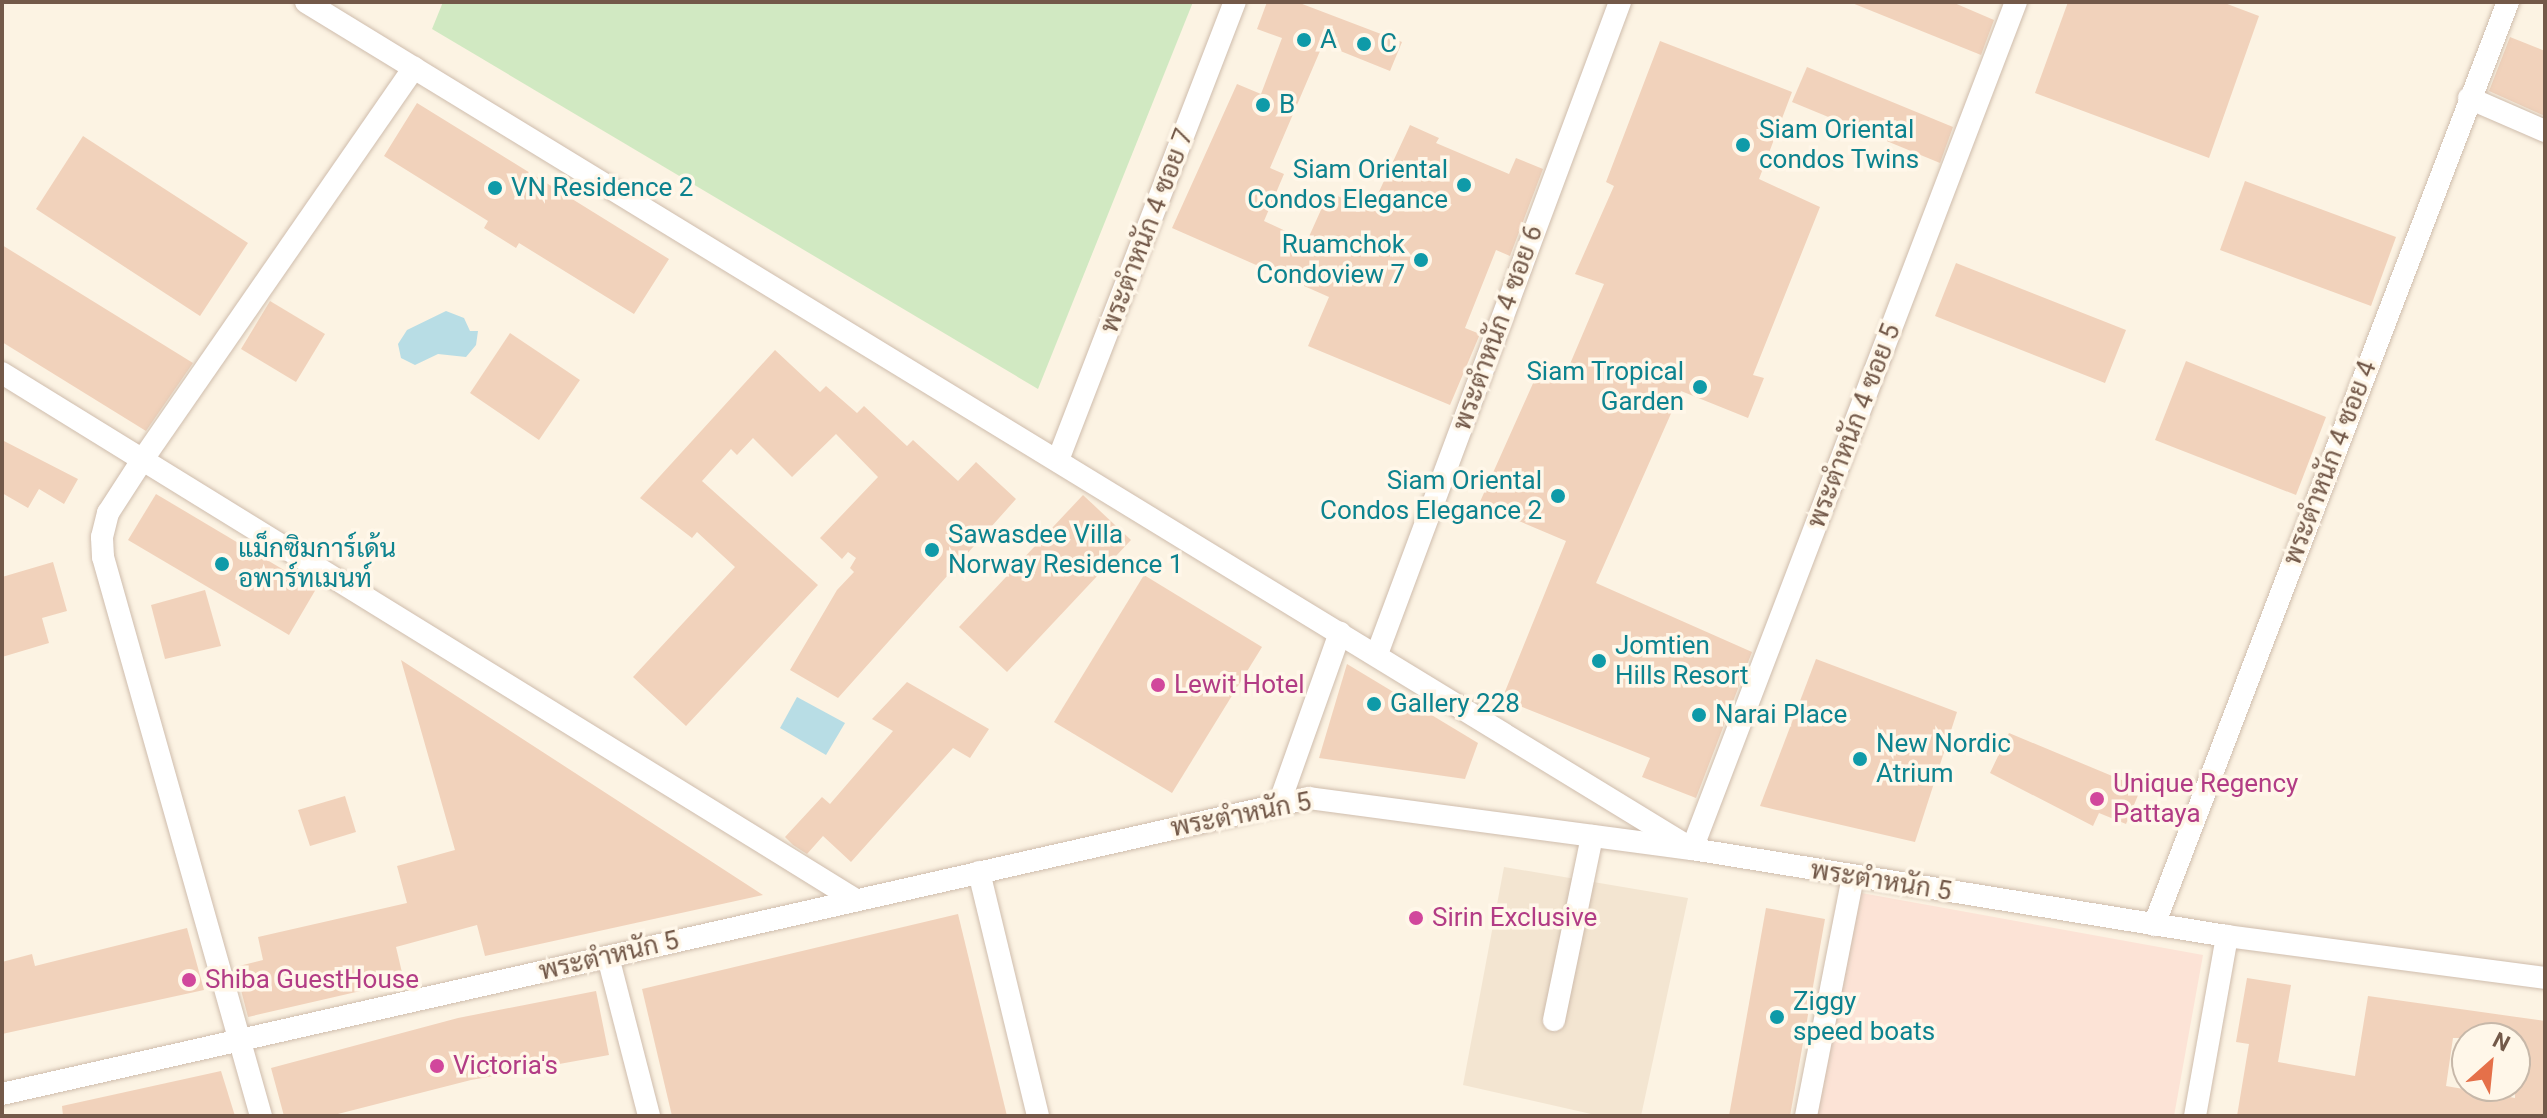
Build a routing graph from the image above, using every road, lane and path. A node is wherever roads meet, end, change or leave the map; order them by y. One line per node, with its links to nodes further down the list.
1 (306, 2): 6 (street)
2 (1235, 2): 11 (street, พระตำหนัก 4 ซอย 7)
3 (1620, 2): 13 (street, พระตำหนัก 4 ซอย 6)
4 (2016, 2): 16 (street, พระตำหนัก 4 ซอย 5)
5 (2508, 2): 7 (street, พระตำหนัก 4 ซอย 4)
6 (414, 68): 10 (street); 11 (street)
7 (2469, 98): 8 (street); 20 (street, พระตำหนัก 4 ซอย 4)
8 (2545, 131)
9 (2, 373): 10 (street)
10 (143, 459): 19 (street); 25 (street)
11 (1058, 460): 12 (street)
12 (1340, 633): 13 (street); 14 (street)
13 (1377, 654): 16 (street)
14 (1279, 804): 15 (street, พระตำหนัก 5); 17 (street, พระตำหนัก 5)
15 (1592, 836): 16 (street, พระตำหนัก 5); 24 (street)
16 (1692, 849): 18 (street, พระตำหนัก 5)
17 (979, 872): 19 (street, พระตำหนัก 5); 29 (street)
18 (1853, 877): 20 (street, พระตำหนัก 5); 30 (street)
19 (856, 900): 22 (street, พระตำหนัก 5)
20 (2154, 925): 21 (street, พระตำหนัก 5)
21 (2227, 936): 23 (street, พระตำหนัก 5); 31 (street)
22 (608, 957): 25 (street, พระตำหนัก 5); 28 (street)
23 (2545, 978)
24 (1554, 1020)
25 (241, 1040): 26 (street, พระตำหนัก 5); 27 (street)
26 (2, 1094)
27 (261, 1116)
28 (649, 1116)
29 (1038, 1116)
30 (1806, 1116)
31 (2195, 1116)

